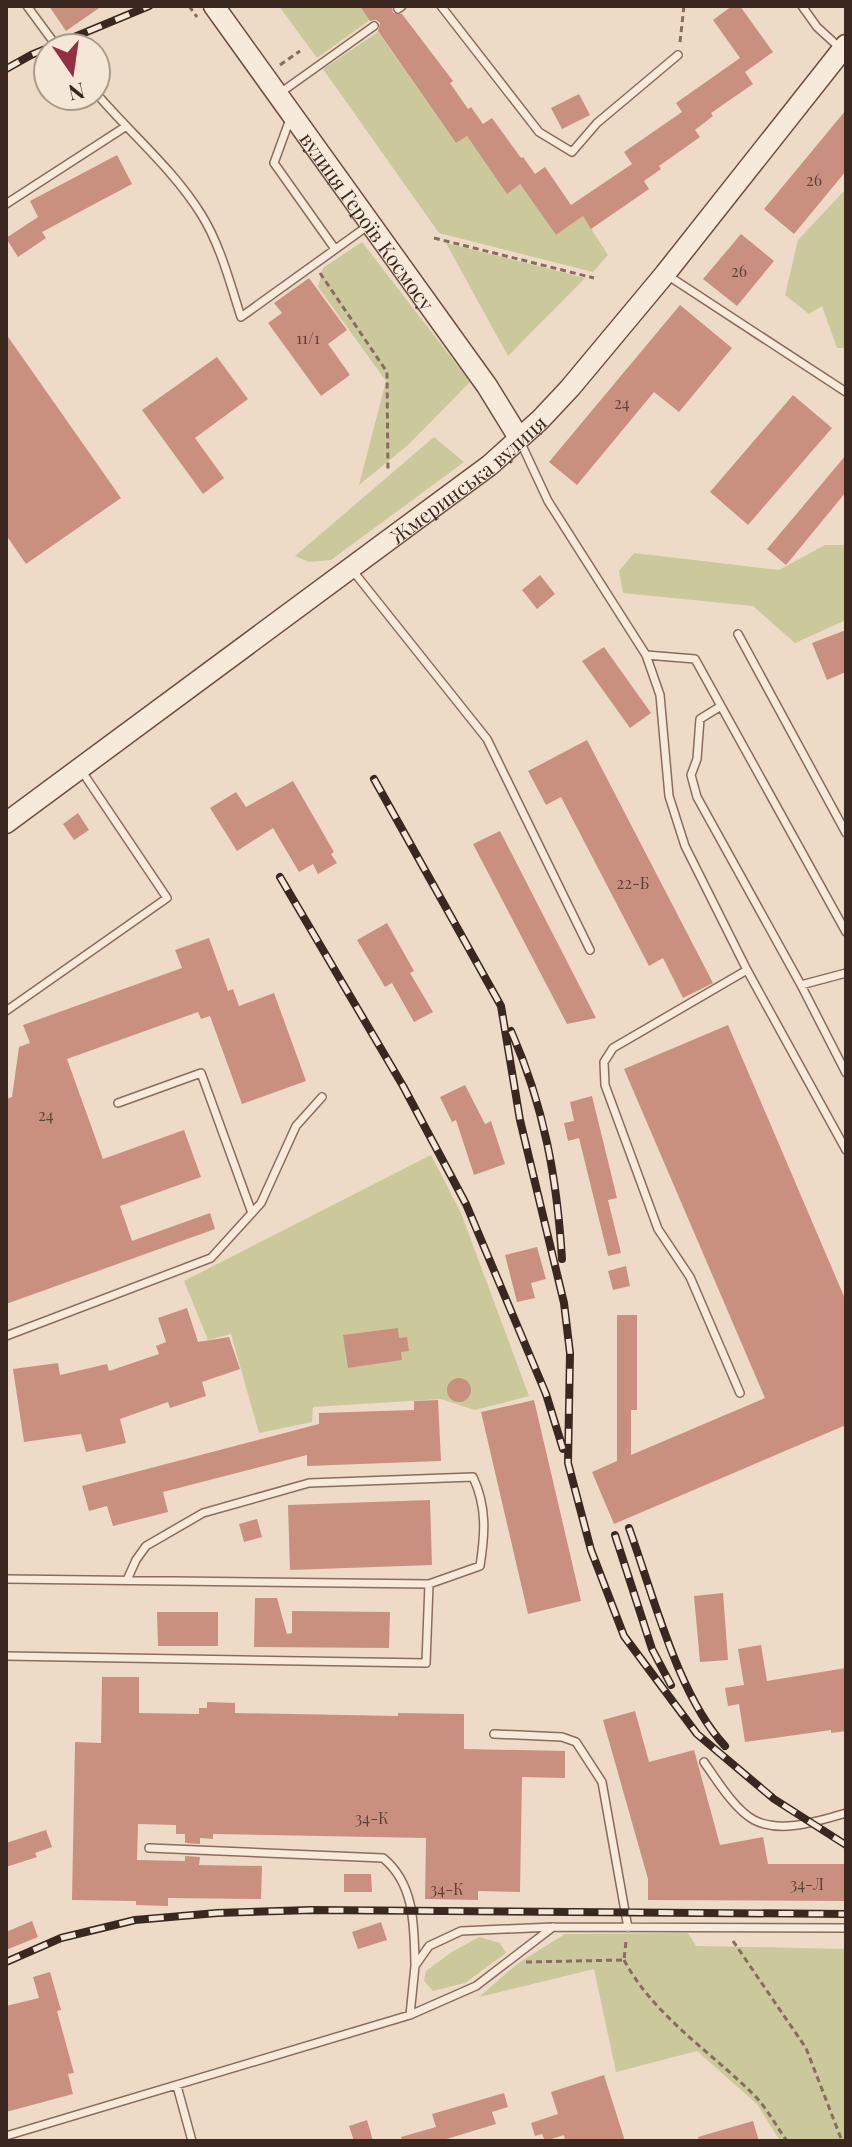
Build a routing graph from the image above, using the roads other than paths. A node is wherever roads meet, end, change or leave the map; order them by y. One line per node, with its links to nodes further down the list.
1 (27, 6): 6 (lane)
2 (214, 6): 9 (main road, вулиця Героїв Космосу)
3 (441, 6): 8 (lane)
4 (802, 6): 7 (lane)
5 (374, 26): 9 (lane)
6 (46, 32)
7 (844, 48): 16 (main road, Жмеринська вулиця)
8 (678, 55)
9 (279, 94): 11 (main road, вулиця Героїв Космосу)
10 (112, 112): 12 (lane)
11 (292, 113): 14 (main road, вулиця Героїв Космосу); 15 (lane)
12 (125, 127): 13 (lane); 15 (lane)
13 (6, 204)
14 (371, 224): 15 (lane); 18 (main road, вулиця Героїв Космосу)
15 (335, 249)
16 (665, 274): 17 (lane); 18 (main road, Жмеринська вулиця)
17 (846, 392)
18 (519, 438): 19 (main road, Жмеринська вулиця); 21 (lane)
19 (349, 567): 23 (main road, Жмеринська вулиця); 27 (lane)
20 (738, 634): 25 (lane)
21 (646, 655): 22 (lane); 28 (lane)
22 (721, 706): 26 (lane); 30 (lane)
23 (80, 768): 24 (main road, Жмеринська вулиця); 31 (lane)
24 (6, 823)
25 (846, 833)
26 (846, 932)
27 (590, 950)
28 (747, 970): 35 (lane); 38 (lane)
29 (846, 973): 30 (lane)
30 (801, 985): 32 (lane)
31 (6, 1011)
32 (846, 1073)
33 (322, 1097): 36 (lane)
34 (118, 1103): 36 (lane)
35 (846, 1150)
36 (252, 1213): 37 (lane)
37 (6, 1336)
38 (740, 1393)
39 (6, 1579): 40 (lane)
40 (127, 1580): 41 (lane); 41 (lane)
41 (429, 1584): 42 (lane)
42 (6, 1656)
43 (494, 1734): 48 (lane)
44 (704, 1762): 45 (lane)
45 (846, 1813)
46 (149, 1848): 50 (lane)
47 (553, 1927): 48 (lane); 50 (lane); 51 (lane)
48 (628, 1928): 49 (lane)
49 (846, 1928)
50 (415, 1966): 51 (lane)
51 (410, 2015): 52 (lane)
52 (177, 2086): 53 (lane); 54 (lane)
53 (6, 2136)
54 (192, 2141)

